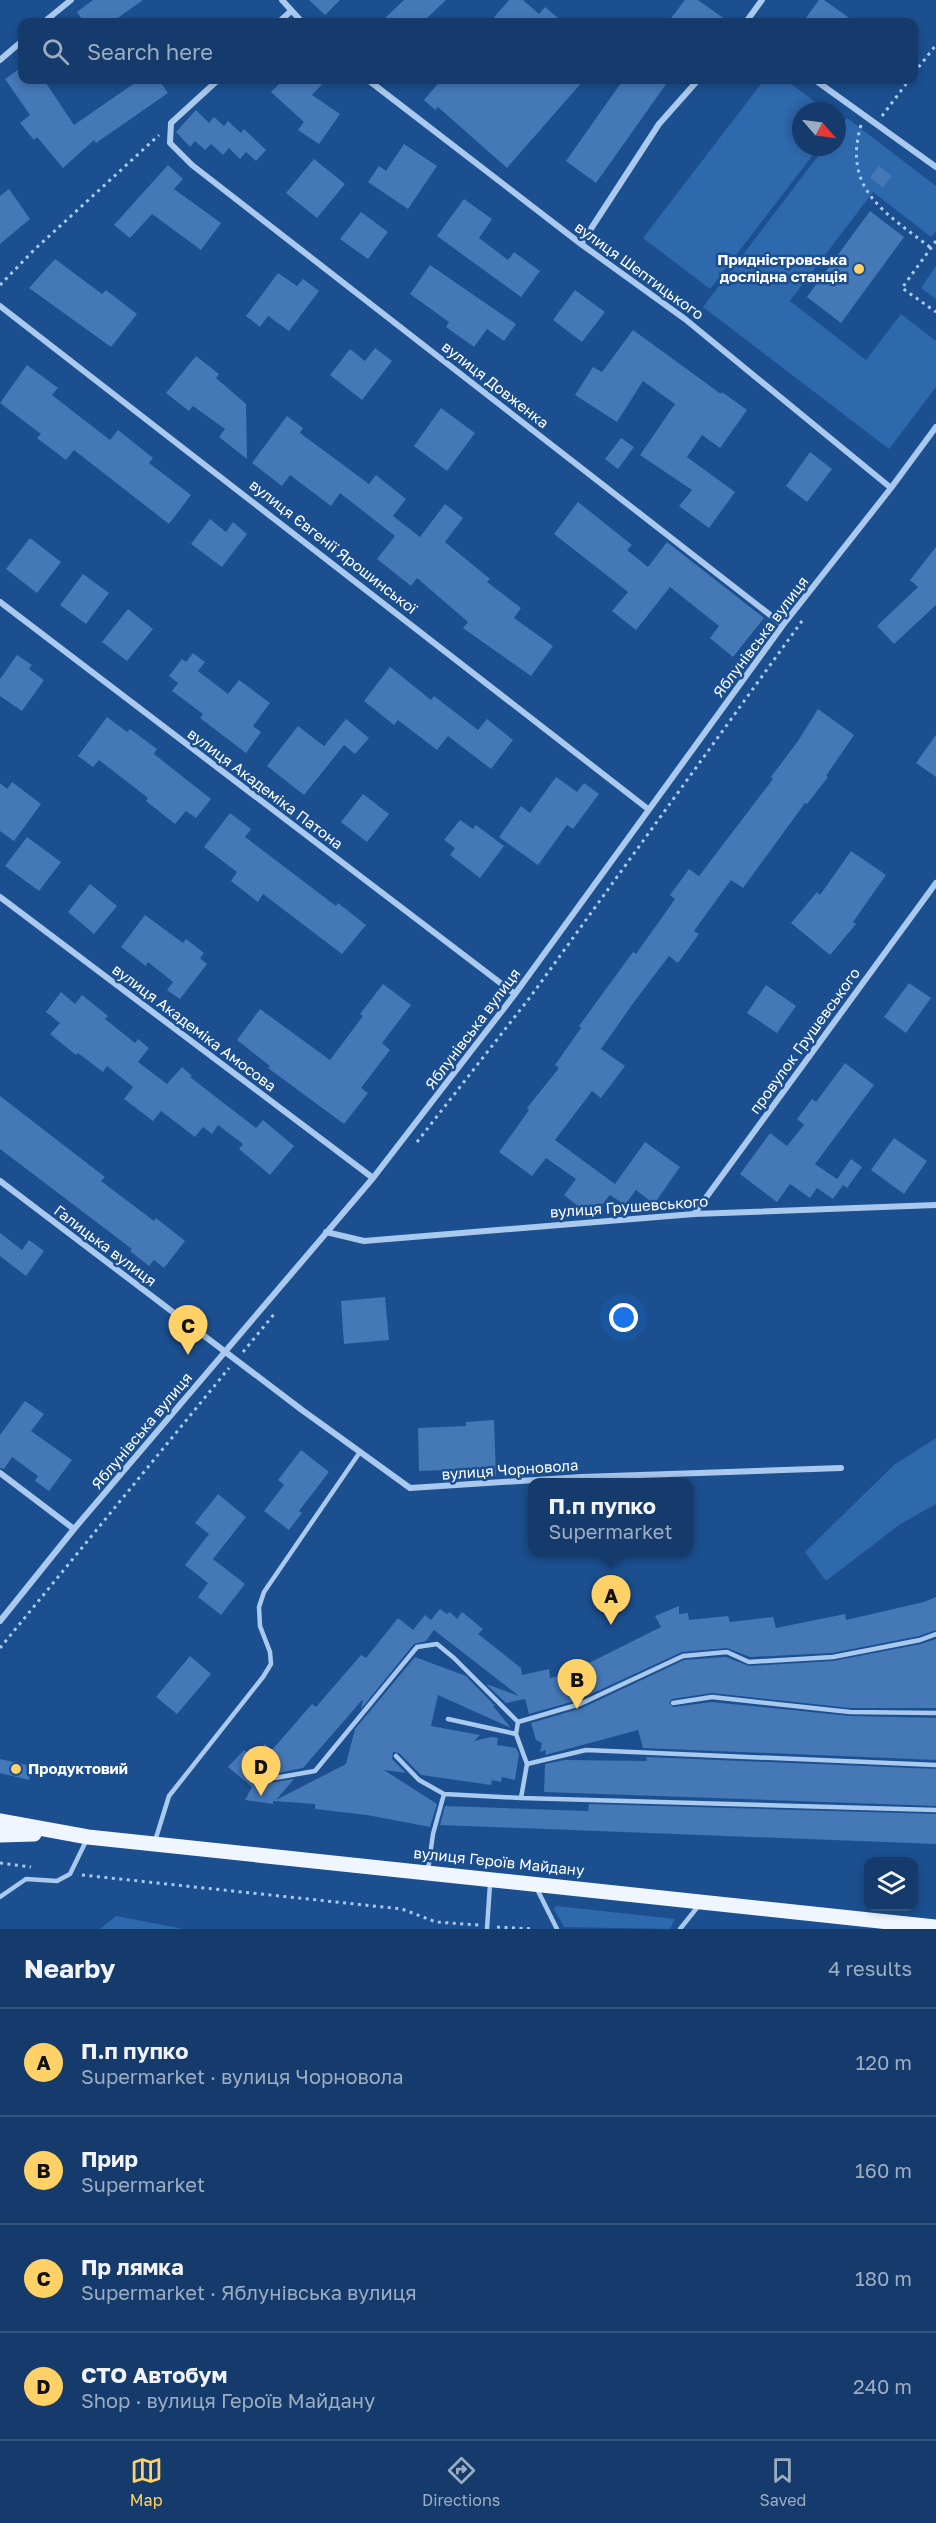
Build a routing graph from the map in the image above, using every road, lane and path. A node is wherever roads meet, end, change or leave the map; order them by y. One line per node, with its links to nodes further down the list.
1 (71, 0): 5 (street)
2 (282, 0): 4 (street)
3 (762, 0): 8 (street)
4 (291, 11): 6 (street); 7 (street)
5 (49, 18)
6 (283, 18)
7 (298, 18)
8 (749, 18)
9 (18, 44): 11 (street)
10 (936, 45): 12 (path)
11 (0, 60)
12 (918, 68)
13 (214, 84): 19 (street)
14 (373, 84): 23 (street, вулиця Шептицького)
15 (694, 84): 23 (street)
16 (821, 84): 18 (street)
17 (906, 84): 20 (path)
18 (863, 114): 20 (street); 24 (path)
19 (171, 123): 25 (path); 31 (street, вулиця Довженка)
20 (877, 123): 21 (street)
21 (936, 167)
22 (936, 241): 24 (path)
23 (581, 244): 29 (street, вулиця Шептицького)
24 (931, 248): 27 (path)
25 (0, 285)
26 (0, 306): 32 (street, вулиця Євгенії Ярошинської)
27 (936, 312)
28 (936, 427): 29 (street, Яблунівська вулиця)
29 (891, 488): 31 (street, Яблунівська вулиця)
30 (0, 602): 35 (street, вулиця Академіка Патона)
31 (783, 625): 32 (street, Яблунівська вулиця)
32 (648, 809): 35 (street, Яблунівська вулиця)
33 (936, 883): 39 (street, провулок Грушевського)
34 (0, 897): 36 (street, вулиця Академіка Амосова)
35 (516, 994): 36 (street, Яблунівська вулиця)
36 (373, 1179): 40 (street, Яблунівська вулиця)
37 (0, 1181): 41 (street, Галицька вулиця)
38 (936, 1205): 39 (street, вулиця Грушевського)
39 (694, 1214): 40 (street, вулиця Грушевського)
40 (326, 1232): 41 (street, Яблунівська вулиця)
41 (225, 1351): 42 (street, вулиця Чорновола); 47 (street, Яблунівська вулиця)
42 (360, 1452): 46 (street, вулиця Чорновола); 66 (lane)
43 (841, 1468): 45 (street, вулиця Чорновола)
44 (0, 1473): 47 (street)
45 (566, 1478)
46 (528, 1480)
47 (74, 1529): 48 (street, Яблунівська вулиця)
48 (0, 1622)
49 (936, 1634): 53 (lane)
50 (673, 1703): 51 (lane)
51 (936, 1713)
52 (448, 1719): 54 (lane)
53 (518, 1722): 54 (lane); 58 (lane)
54 (516, 1734): 56 (lane)
55 (396, 1756): 59 (lane)
56 (527, 1764): 57 (lane); 60 (lane)
57 (936, 1765)
58 (263, 1780)
59 (444, 1794): 60 (lane); 69 (lane)
60 (521, 1798): 61 (lane)
61 (936, 1810)
62 (0, 1821): 63 (main road)
63 (58, 1833): 64 (main road); 65 (main road, вулиця Героїв Майдану)
64 (0, 1836)
65 (88, 1837): 66 (main road, вулиця Героїв Майдану); 70 (lane)
66 (154, 1844): 69 (main road, вулиця Героїв Майдану)
67 (0, 1863): 68 (path)
68 (35, 1868)
69 (428, 1872): 71 (main road, вулиця Героїв Майдану)
70 (70, 1874): 73 (lane); 76 (path)
71 (490, 1878): 72 (main road, вулиця Героїв Майдану); 76 (lane)
72 (534, 1883): 74 (main road, вулиця Героїв Майдану); 78 (lane)
73 (0, 1897)
74 (701, 1902): 75 (main road, вулиця Героїв Майдану); 79 (lane)
75 (936, 1926)
76 (487, 1928): 77 (path)
77 (534, 1929)
78 (557, 1929)
79 (680, 1929)

